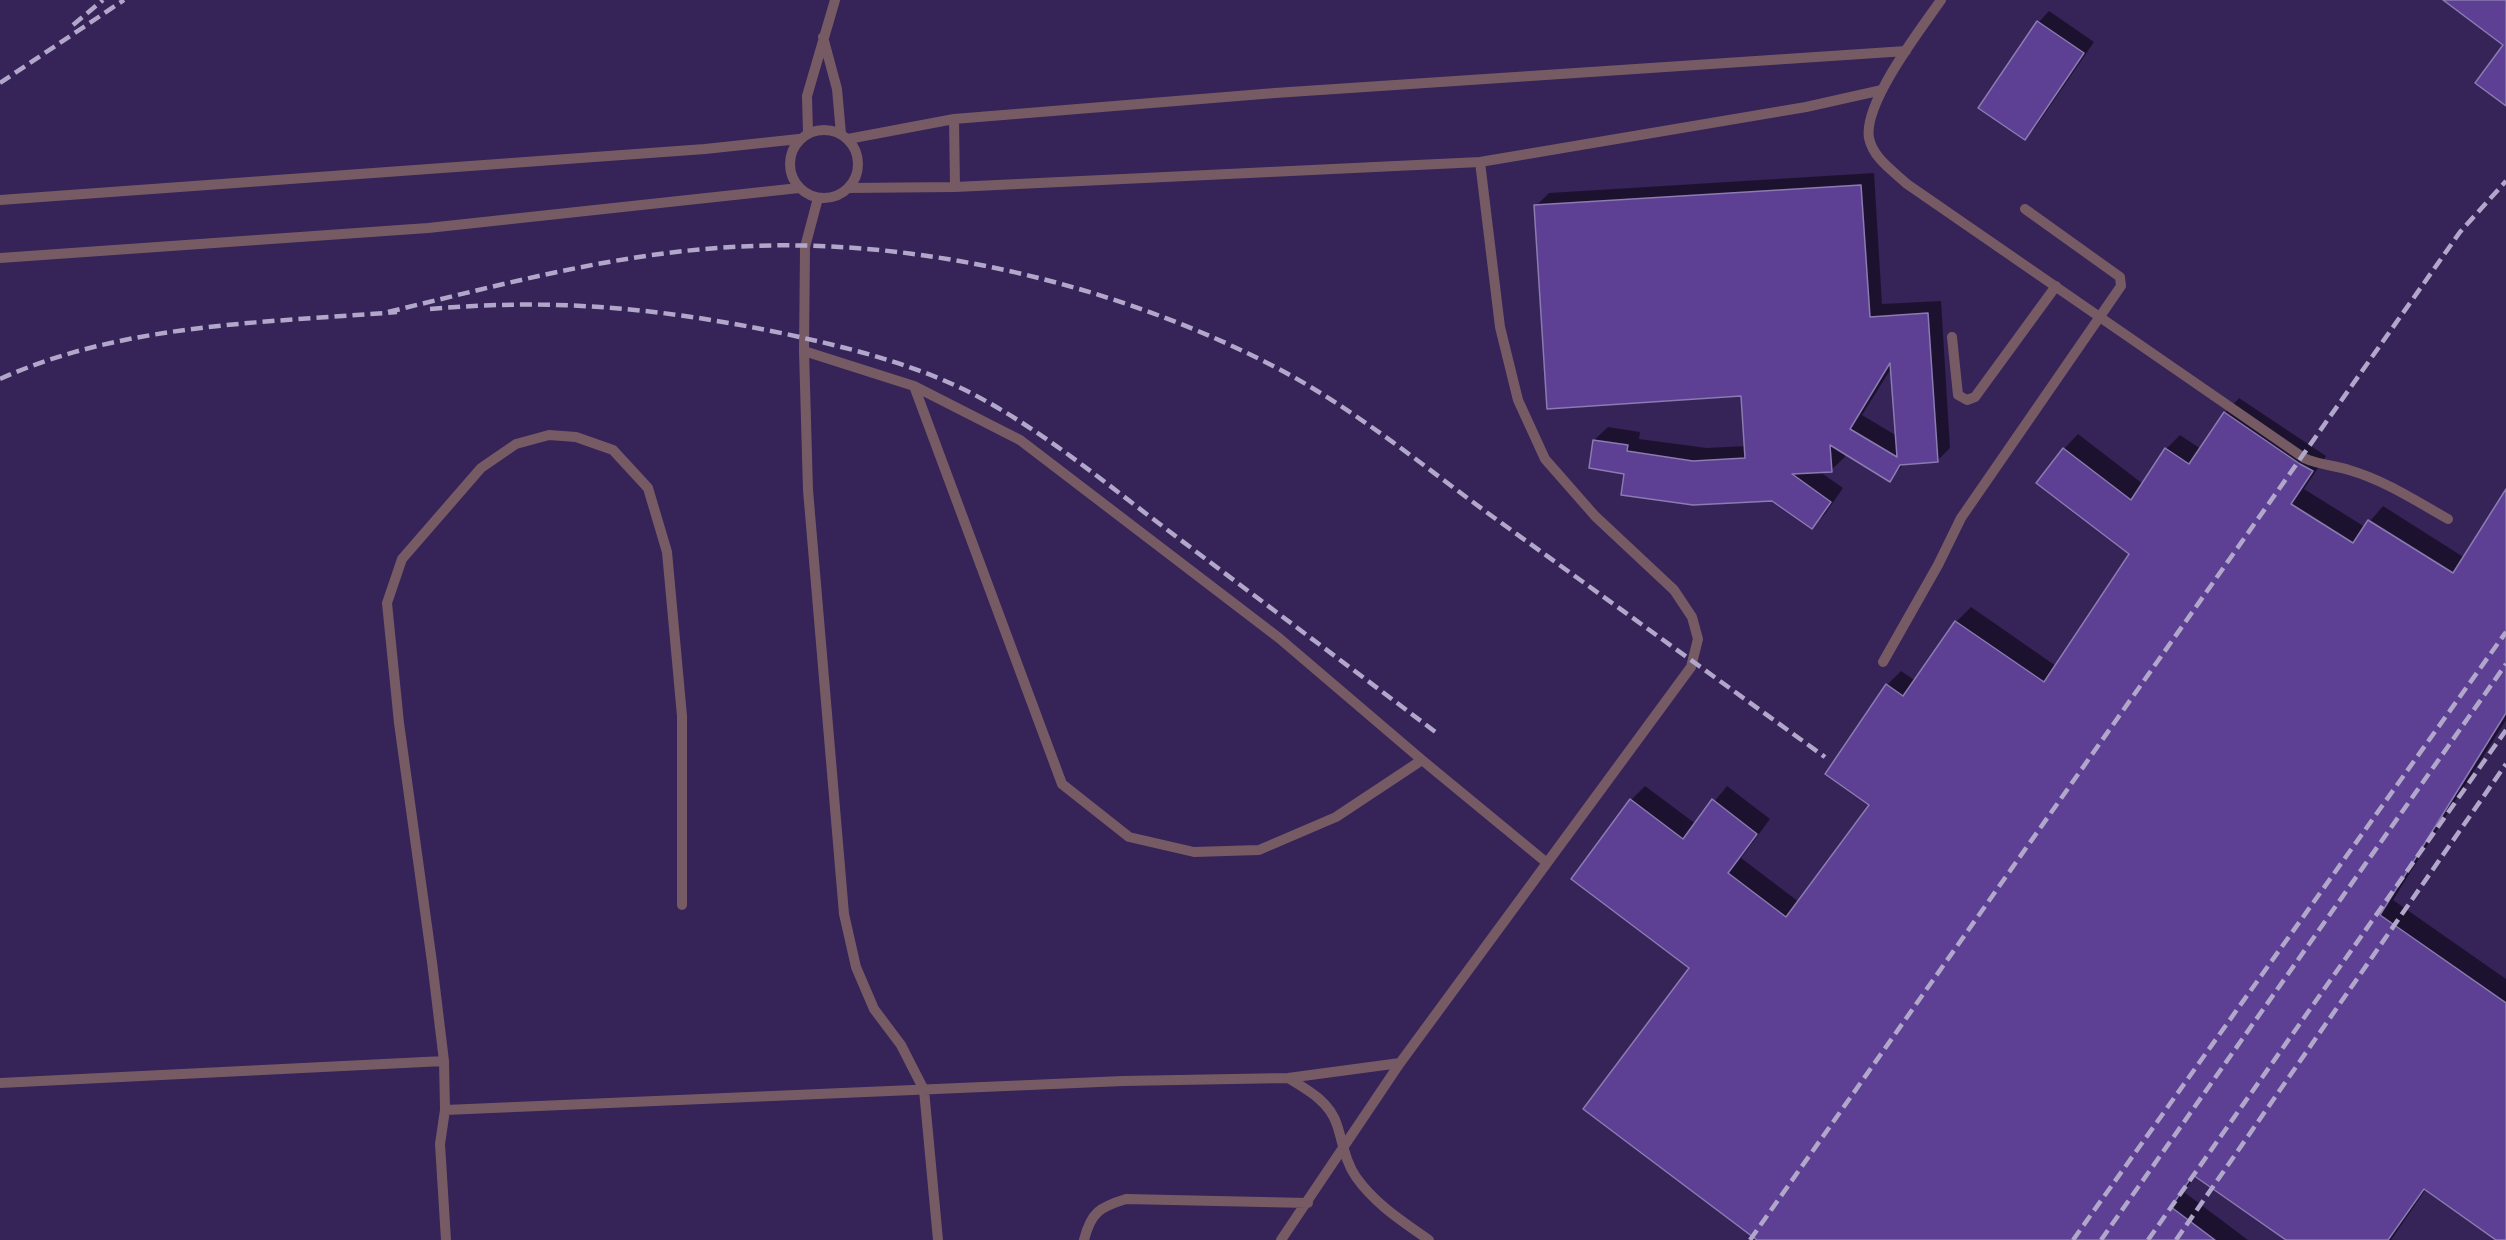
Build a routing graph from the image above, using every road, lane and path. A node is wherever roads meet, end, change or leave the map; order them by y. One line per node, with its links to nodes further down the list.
1 (835, 0): 3 (lane)
2 (1941, 0): 4 (lane)
3 (823, 36): 7 (lane); 8 (lane)
4 (1906, 51): 5 (lane); 6 (lane)
5 (1882, 90): 9 (lane); 17 (lane)
6 (954, 119): 8 (lane); 10 (lane)
7 (803, 136): 8 (lane); 11 (lane); 14 (lane)
8 (844, 137): 12 (lane)
9 (1480, 162): 10 (lane); 25 (lane)
10 (955, 186): 12 (lane)
11 (799, 188): 13 (lane); 16 (lane)
12 (848, 188): 13 (lane)
13 (818, 198): 20 (lane)
14 (0, 201)
15 (2025, 209): 18 (lane)
16 (0, 258)
17 (2056, 286): 18 (lane); 19 (lane)
18 (2100, 315): 22 (lane); 23 (lane)
19 (1952, 338)
20 (804, 351): 21 (lane); 31 (lane)
21 (914, 386): 24 (lane); 24 (lane)
22 (2448, 519)
23 (1883, 662)
24 (1422, 760): 25 (lane)
25 (1547, 863): 28 (lane)
26 (682, 904): 27 (lane)
27 (444, 1061): 30 (lane); 32 (lane)
28 (1400, 1063): 29 (lane); 33 (lane)
29 (1288, 1078): 31 (lane); 33 (lane)
30 (0, 1083)
31 (924, 1090): 32 (lane); 36 (lane)
32 (445, 1110): 35 (lane)
33 (1343, 1151): 34 (lane); 39 (lane)
34 (1308, 1203): 37 (lane); 38 (lane)
35 (446, 1240)
36 (938, 1240)
37 (1084, 1240)
38 (1281, 1240)
39 (1429, 1240)

